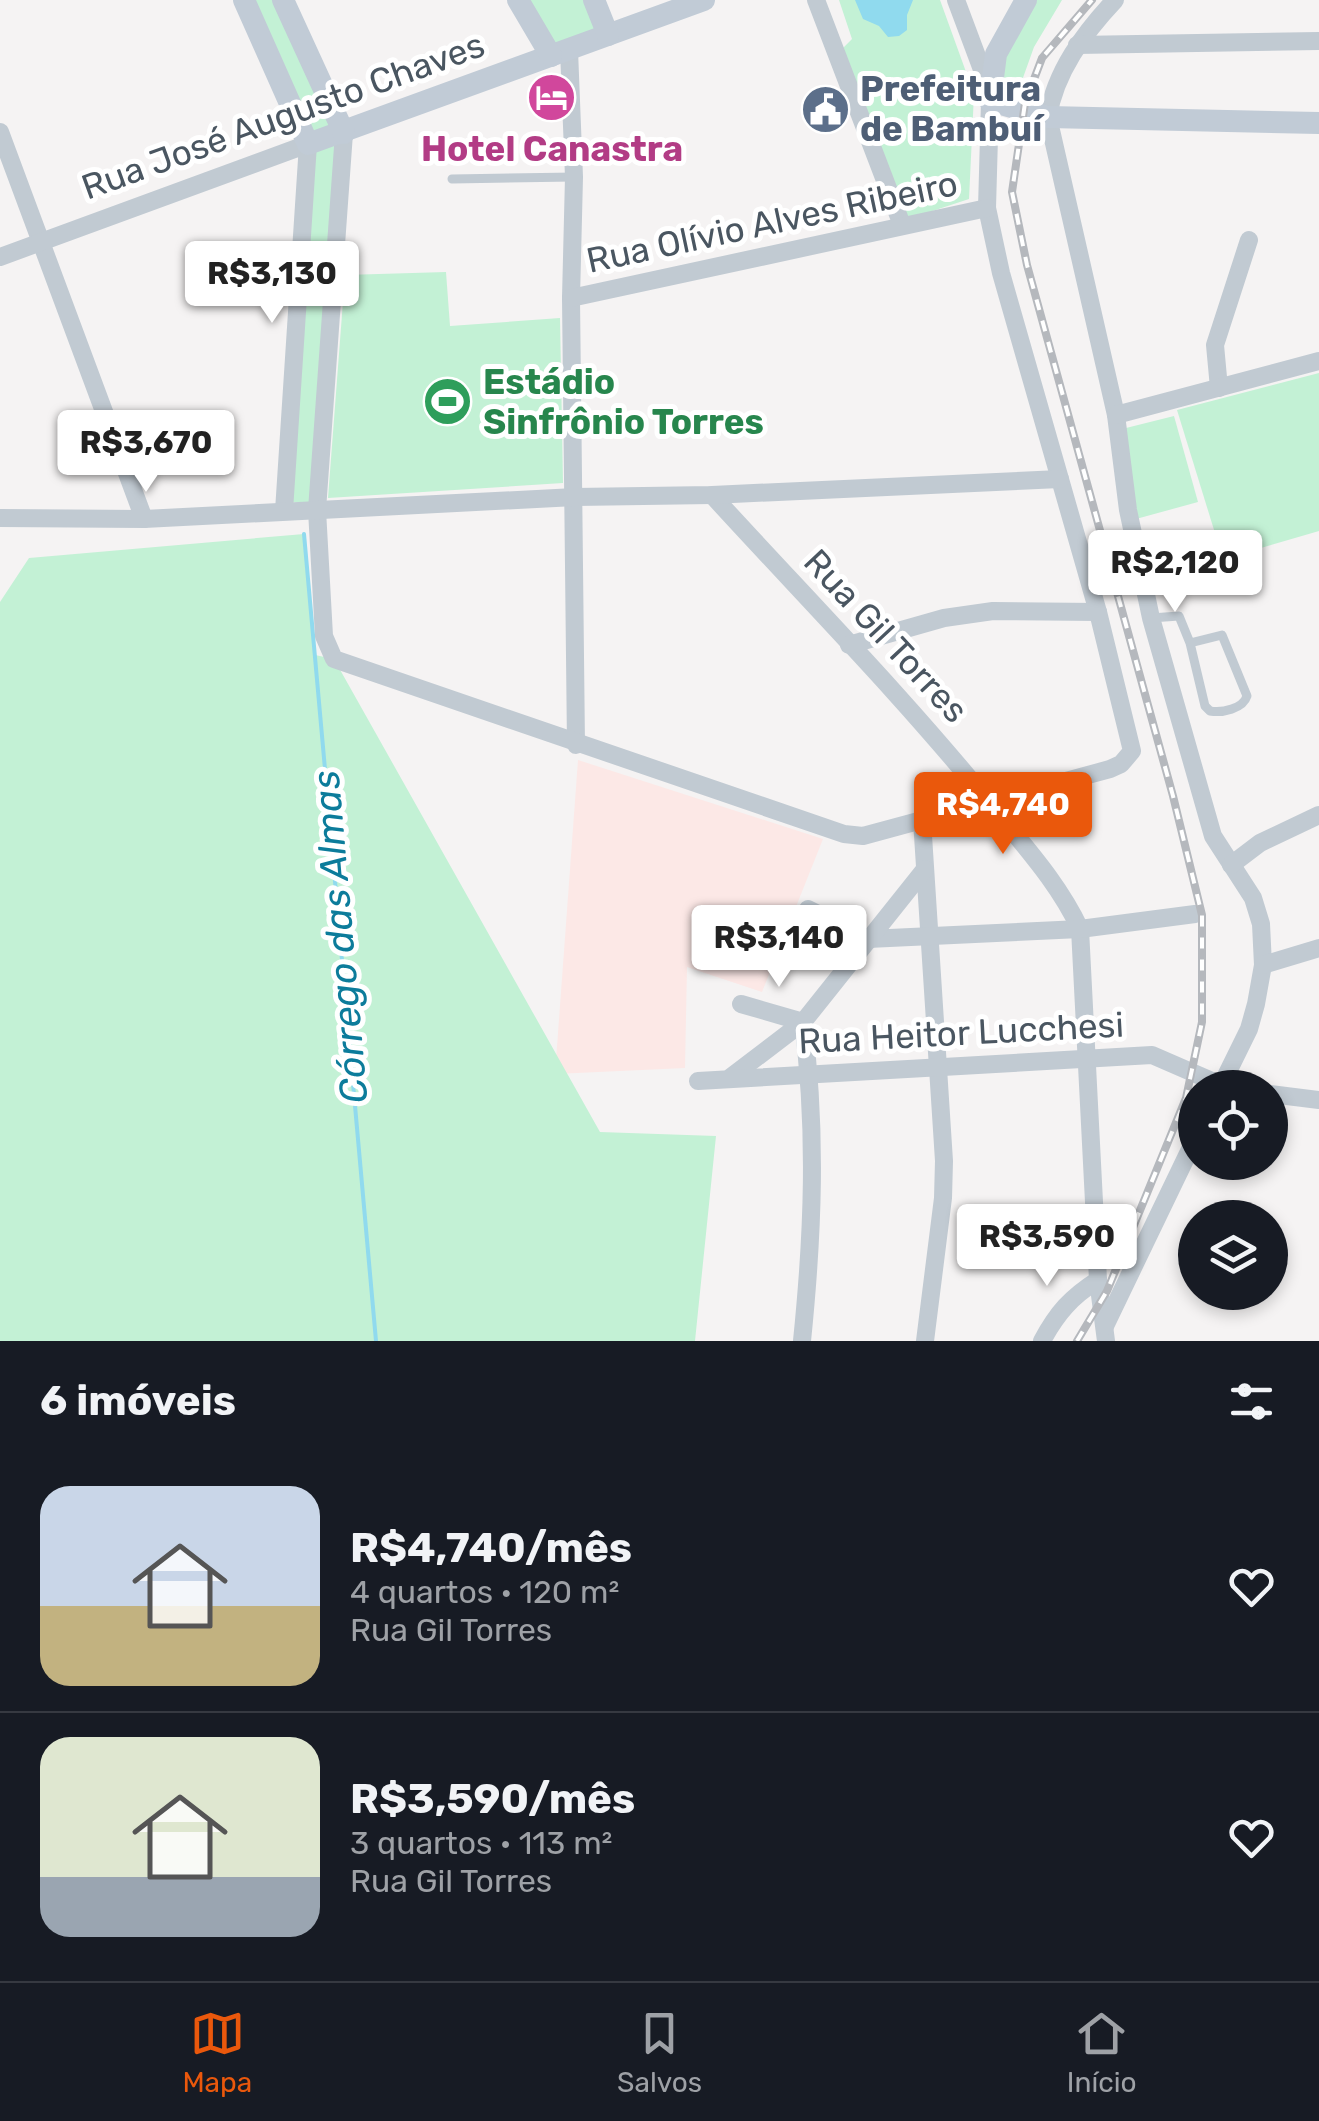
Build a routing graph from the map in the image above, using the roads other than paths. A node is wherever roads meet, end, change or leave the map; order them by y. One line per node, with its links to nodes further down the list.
1 (244, 0): 19 (street)
2 (283, 0): 18 (street)
3 (518, 0): 13 (street)
4 (594, 0): 10 (street)
5 (704, 0): 10 (street, Rua José Augusto Chaves)
6 (816, 0): 23 (street)
7 (956, 0): 14 (street)
8 (1026, 0): 14 (street)
9 (1115, 0): 12 (street)
10 (608, 35): 13 (street, Rua José Augusto Chaves)
11 (1319, 41): 12 (street)
12 (1077, 45): 15 (street)
13 (560, 53): 18 (street, Rua José Augusto Chaves); 20 (street)
14 (990, 96): 15 (street); 22 (street)
15 (1048, 117): 16 (street); 30 (street)
16 (1319, 124)
17 (0, 132): 25 (street)
18 (344, 133): 19 (street, Rua José Augusto Chaves); 34 (street)
19 (308, 144): 25 (street, Rua José Augusto Chaves); 35 (street)
20 (574, 177): 21 (lane); 27 (street)
21 (452, 179)
22 (988, 208): 23 (street, Rua Olívio Alves Ribeiro); 31 (street)
23 (902, 225): 27 (street, Rua Olívio Alves Ribeiro)
24 (1250, 240): 29 (street)
25 (41, 241): 26 (street, Rua José Augusto Chaves); 36 (street)
26 (0, 257)
27 (571, 298): 33 (street)
28 (1319, 361): 29 (street)
29 (1219, 388): 30 (street)
30 (1116, 415): 39 (street)
31 (1060, 479): 32 (street); 38 (street)
32 (712, 495): 33 (street); 40 (street, Rua Gil Torres)
33 (576, 496): 34 (street); 42 (street)
34 (317, 510): 35 (street); 42 (street)
35 (284, 511): 36 (street)
36 (144, 519): 37 (street)
37 (3, 524)
38 (1098, 612): 40 (street); 43 (street)
39 (1151, 618): 41 (lane); 46 (street)
40 (849, 644): 43 (street, Rua Gil Torres)
41 (1190, 644): 41 (lane)
42 (576, 745): 45 (street)
43 (990, 803): 45 (street); 50 (street, Rua Gil Torres)
44 (1319, 815): 46 (street)
45 (922, 820): 47 (street)
46 (1230, 865): 54 (street)
47 (926, 869): 51 (street); 52 (street)
48 (808, 910): 52 (street)
49 (1195, 914): 50 (street)
50 (1080, 929): 51 (street); 57 (street, Rua Gil Torres)
51 (930, 936): 52 (street); 58 (street)
52 (868, 939): 56 (street)
53 (1319, 948): 54 (street)
54 (1264, 965): 60 (street)
55 (741, 1004): 56 (street)
56 (803, 1022): 61 (street); 62 (street)
57 (1084, 1058): 58 (street, Rua Heitor Lucchesi); 59 (street, Rua Heitor Lucchesi); 67 (street, Rua Gil Torres)
58 (938, 1065): 61 (street, Rua Heitor Lucchesi); 70 (street)
59 (1184, 1070)
60 (1228, 1070)
61 (810, 1074): 62 (street, Rua Heitor Lucchesi); 69 (street)
62 (730, 1077): 63 (street, Rua Heitor Lucchesi)
63 (698, 1081)
64 (1288, 1096): 65 (street)
65 (1319, 1100)
66 (1178, 1176): 68 (street)
67 (1098, 1280): 68 (street, Rua Gil Torres); 71 (street)
68 (1105, 1334)
69 (802, 1341)
70 (925, 1341)
71 (1042, 1341)

